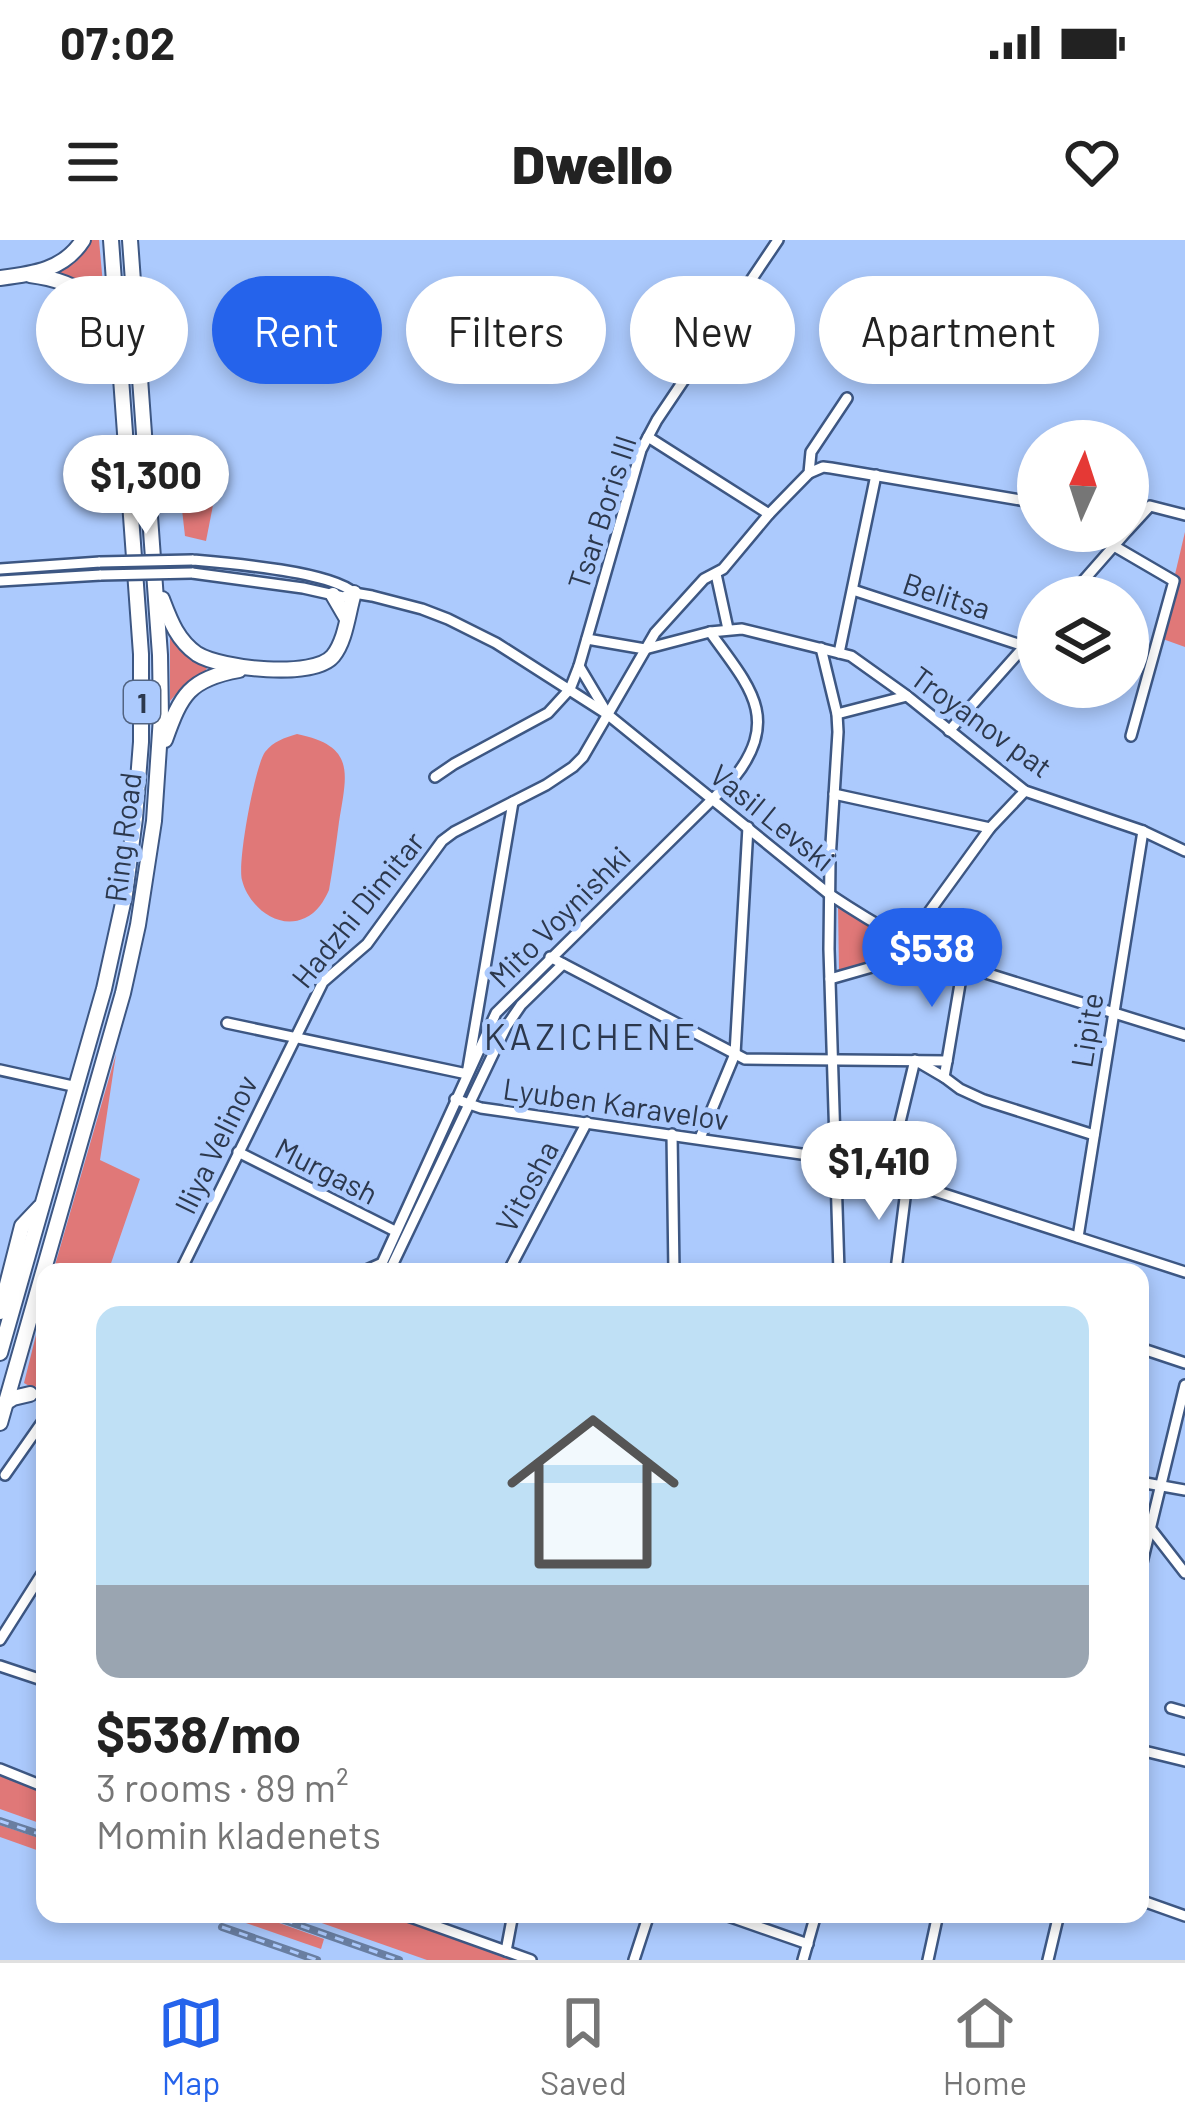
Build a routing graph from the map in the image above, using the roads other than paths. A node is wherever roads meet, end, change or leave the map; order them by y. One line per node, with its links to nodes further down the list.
1 (83, 240): 5 (highway)
2 (111, 240): 7 (highway, Ring Road / 1)
3 (130, 240): 22 (highway, Ring Road / 1)
4 (778, 240): 9 (street, Tsar Boris III)
5 (29, 275): 6 (highway); 7 (highway)
6 (0, 278)
7 (121, 394): 71 (highway, Ring Road / 1)
8 (847, 398): 10 (street)
9 (648, 437): 14 (street); 29 (street, Tsar Boris III)
10 (809, 473): 11 (street); 14 (street)
11 (876, 475): 12 (street); 23 (street)
12 (1017, 499)
13 (1149, 507): 15 (street)
14 (769, 514): 19 (street)
15 (1185, 515)
16 (1109, 552): 20 (street)
17 (1124, 552): 42 (street)
18 (0, 569): 24 (street, Vasil Levski, bridge)
19 (716, 574): 27 (street); 32 (street, Hadzhi Dimitar)
20 (1088, 576)
21 (0, 581): 25 (street, Vasil Levski, bridge)
22 (156, 583): 36 (highway); 43 (highway, Ring Road / 1)
23 (854, 590): 30 (street, Belitsa); 33 (street)
24 (354, 593): 25 (street, Vasil Levski); 26 (highway); 37 (street, Vasil Levski)
25 (332, 595): 26 (highway)
26 (347, 619): 36 (highway)
27 (728, 629): 28 (street); 31 (street)
28 (710, 632): 32 (street); 47 (street, Mito Voynishki)
29 (586, 639): 32 (street); 35 (street, Tsar Boris III)
30 (1017, 644)
31 (821, 648): 33 (street, Troyanov pat); 40 (street)
32 (645, 650): 39 (street, Hadzhi Dimitar)
33 (839, 653): 38 (street, Troyanov pat)
34 (1017, 654): 41 (street)
35 (580, 666): 37 (street, Tsar Boris III); 39 (street)
36 (250, 668): 43 (highway)
37 (570, 689): 39 (street, Vasil Levski); 44 (street)
38 (907, 696): 40 (street); 41 (street, Troyanov pat)
39 (608, 714): 47 (street, Vasil Levski); 48 (street, Hadzhi Dimitar)
40 (837, 715): 46 (street)
41 (949, 731): 45 (street, Troyanov pat)
42 (1130, 736)
43 (159, 758): 85 (highway, Ring Road / 1)
44 (434, 778)
45 (1025, 791): 50 (street); 51 (street, Troyanov pat)
46 (834, 794): 50 (street); 53 (street)
47 (714, 798): 49 (street, Vasil Levski); 56 (street, Mito Voynishki)
48 (513, 802): 63 (street, Hadzhi Dimitar); 69 (street)
49 (748, 827): 53 (street, Vasil Levski); 64 (street)
50 (990, 828): 54 (street)
51 (1143, 831): 52 (street, Troyanov pat); 60 (street, Lipite)
52 (1185, 851)
53 (830, 894): 54 (street, Vasil Levski); 59 (street)
54 (908, 940): 55 (street, Vasil Levski)
55 (928, 952): 58 (street, Vasil Levski); 59 (street)
56 (550, 957): 57 (street); 69 (street, Mito Voynishki)
57 (562, 964): 64 (street); 73 (street, Mito Voynishki)
58 (963, 967): 60 (street, Vasil Levski); 67 (street)
59 (830, 979): 65 (street)
60 (1113, 1012): 62 (street, Vasil Levski); 76 (street, Lipite)
61 (227, 1023): 63 (street, Lyuben Karavelov)
62 (1185, 1035)
63 (294, 1036): 69 (street, Lyuben Karavelov); 78 (street, Iliya Velinov)
64 (735, 1054): 65 (street); 77 (street)
65 (833, 1059): 66 (street); 79 (street)
66 (915, 1060): 67 (street); 70 (street); 80 (street)
67 (947, 1060): 70 (street)
68 (0, 1070): 71 (street)
69 (467, 1073): 72 (street, Mito Voynishki)
70 (944, 1077): 76 (street)
71 (77, 1087): 82 (highway, Ring Road / 1)
72 (455, 1099): 73 (street, Lyuben Karavelov); 83 (street, Mito Voynishki)
73 (470, 1105): 74 (street, Lyuben Karavelov); 88 (street, Mito Voynishki)
74 (587, 1122): 75 (street, Lyuben Karavelov); 89 (street, Vitosha)
75 (672, 1134): 77 (street, Lyuben Karavelov); 90 (street)
76 (1094, 1135): 84 (street, Lipite)
77 (700, 1138): 79 (street, Lyuben Karavelov)
78 (238, 1152): 83 (street, Murgash); 86 (street, Iliya Velinov)
79 (836, 1160): 80 (street, Lyuben Karavelov); 91 (street)
80 (886, 1176): 81 (street, Lyuben Karavelov)
81 (907, 1183): 84 (street, Lyuben Karavelov); 92 (street)
82 (44, 1203): 95 (highway); 97 (highway, Ring Road / 1)
83 (395, 1231): 87 (street, Mito Voynishki)
84 (1078, 1237): 93 (street, Lyuben Karavelov)
85 (45, 1263)
86 (184, 1263)
87 (384, 1263)
88 (385, 1263)
89 (513, 1263)
90 (674, 1263)
91 (839, 1263)
92 (900, 1263)
93 (1185, 1272)
94 (36, 1294): 99 (highway, Ring Road / 1)
95 (0, 1312)
96 (1149, 1351): 98 (street)
97 (0, 1353)
98 (1185, 1363)
99 (13, 1375): 101 (highway); 103 (highway, Ring Road / 1)
100 (1185, 1385): 108 (street)
101 (36, 1392)
102 (36, 1393): 103 (highway)
103 (5, 1403): 104 (highway, Ring Road / 1)
104 (0, 1423)
105 (36, 1431): 106 (street)
106 (5, 1475)
107 (1149, 1484): 108 (street)
108 (1161, 1486): 109 (street); 110 (street)
109 (1185, 1490)
110 (1150, 1529): 111 (street); 112 (street)
111 (1149, 1533)
112 (1185, 1573)
113 (36, 1583): 114 (street)
114 (0, 1640)
115 (0, 1666): 116 (street)
116 (36, 1678)
117 (1171, 1708): 118 (street)
118 (1185, 1712)
119 (1149, 1752): 120 (street)
120 (1185, 1761)
121 (2, 1771): 122 (street)
122 (36, 1784)
123 (1149, 1903): 124 (street)
124 (1185, 1916)
125 (427, 1923): 133 (street)
126 (511, 1923): 133 (street)
127 (646, 1923): 135 (street)
128 (748, 1923): 132 (street)
129 (813, 1923): 132 (street)
130 (936, 1923): 137 (street)
131 (1057, 1923): 138 (street)
132 (808, 1944): 136 (street)
133 (506, 1951): 134 (street)
134 (531, 1960)
135 (634, 1960)
136 (803, 1960)
137 (928, 1960)
138 (1048, 1960)

